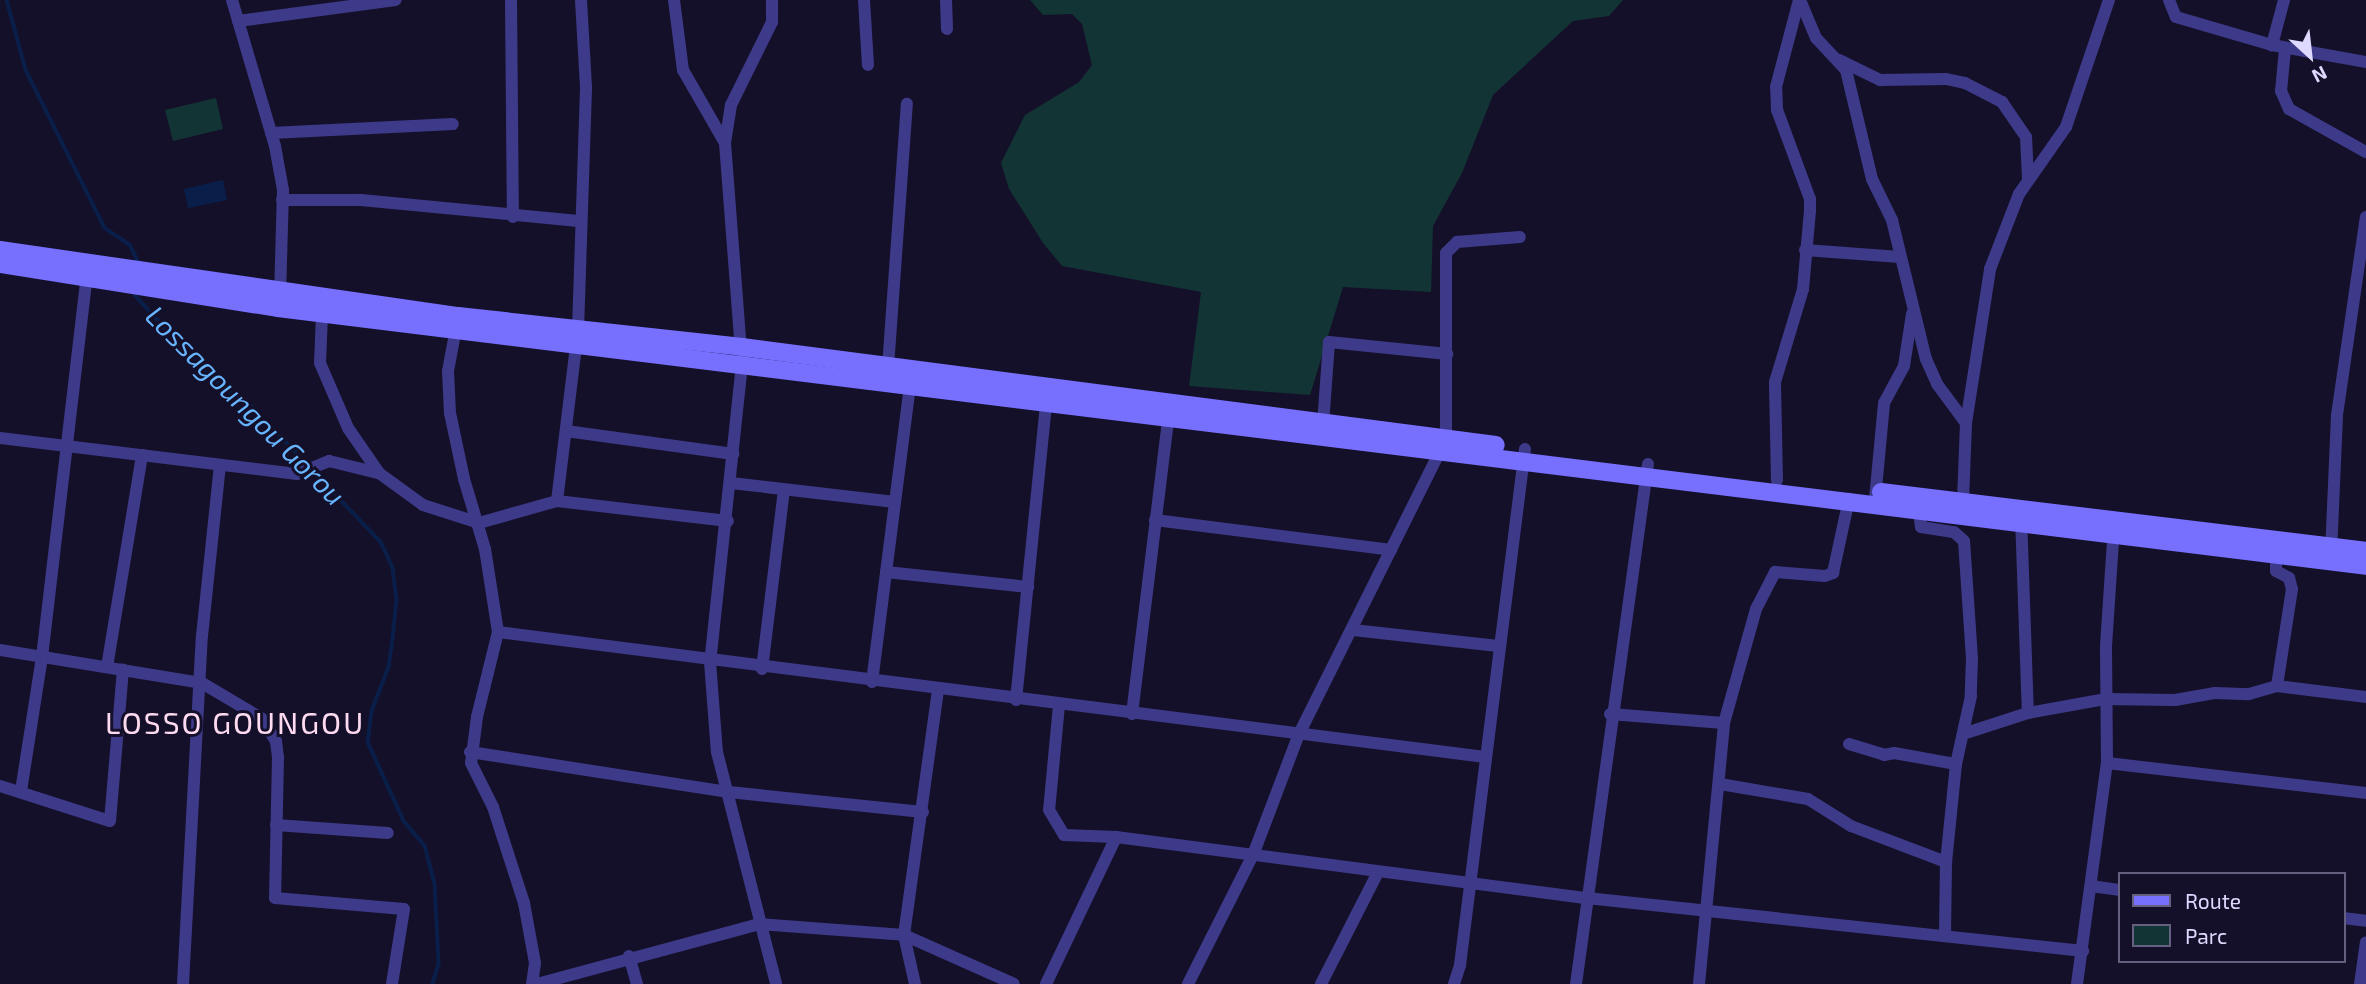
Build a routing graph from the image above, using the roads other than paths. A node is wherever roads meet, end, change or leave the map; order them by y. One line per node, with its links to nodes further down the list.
1 (232, 0): 13 (street)
2 (396, 0): 13 (street)
3 (511, 0): 28 (street)
4 (581, 0): 29 (street)
5 (674, 0): 23 (street)
6 (772, 0): 23 (street)
7 (864, 0): 19 (street)
8 (946, 0): 14 (street)
9 (1799, 0): 17 (street); 32 (street)
10 (2109, 0): 25 (street)
11 (2169, 0): 15 (street)
12 (2284, 0): 15 (street)
13 (237, 21): 22 (street)
14 (947, 30)
15 (2272, 45): 16 (street)
16 (2285, 49): 18 (street); 24 (street)
17 (1835, 58): 25 (street); 33 (street)
18 (2366, 62)
19 (868, 65)
20 (907, 104): 45 (street)
21 (453, 124): 22 (street)
22 (271, 133): 26 (street)
23 (725, 142): 44 (street)
24 (2366, 152)
25 (2028, 179): 49 (street)
26 (282, 200): 28 (street); 38 (street)
27 (2366, 217): 36 (street)
28 (513, 218): 29 (street)
29 (581, 221): 42 (street)
30 (1520, 237): 43 (street)
31 (0, 250): 38 (main road)
32 (1805, 250): 33 (street); 61 (street)
33 (1900, 257): 39 (street)
34 (0, 264): 35 (main road)
35 (87, 276): 38 (main road); 54 (street)
36 (2352, 293): 37 (street); 77 (street)
37 (2366, 295)
38 (279, 300): 40 (main road); 41 (main road)
39 (1913, 307): 49 (street); 64 (street)
40 (322, 314): 41 (main road); 60 (street)
41 (457, 323): 42 (main road); 73 (street)
42 (577, 337): 44 (main road); 51 (street)
43 (1447, 354): 50 (street); 53 (street)
44 (742, 355): 45 (main road); 46 (main road); 55 (street)
45 (888, 367): 47 (main road)
46 (910, 386): 47 (main road); 68 (street)
47 (1048, 395): 48 (main road); 81 (street)
48 (1169, 412): 50 (main road); 53 (main road); 72 (street)
49 (1966, 423): 66 (street)
50 (1323, 424): 53 (main road)
51 (566, 431): 55 (street); 67 (street)
52 (0, 438): 54 (street)
53 (1442, 445): 56 (main road); 75 (street)
54 (68, 446): 57 (street); 86 (street)
55 (733, 454): 62 (street)
56 (1523, 454): 59 (main road); 84 (street)
57 (142, 455): 58 (street); 88 (street)
58 (220, 465): 60 (street); 92 (street)
59 (1646, 469): 61 (main road); 65 (main road); 101 (street)
60 (379, 474): 73 (street)
61 (1777, 480): 64 (main road)
62 (731, 483): 63 (street); 71 (street)
63 (784, 489): 68 (street); 89 (street)
64 (1876, 497): 65 (main road); 66 (main road); 69 (main road)
65 (1849, 499): 102 (street)
66 (1963, 500): 70 (main road)
67 (558, 501): 71 (street); 73 (street)
68 (895, 502): 80 (street)
69 (1919, 509): 70 (main road); 103 (street)
70 (2021, 516): 74 (main road); 99 (street)
71 (728, 520): 87 (street)
72 (1155, 520): 75 (street); 100 (street)
73 (479, 523): 83 (street)
74 (2115, 526): 77 (main road); 78 (main road); 97 (street)
75 (1391, 550): 82 (street)
76 (2366, 551): 77 (main road)
77 (2331, 553): 78 (main road); 79 (main road)
78 (2276, 554): 93 (street)
79 (2366, 566)
80 (886, 572): 81 (street); 91 (street)
81 (1028, 587): 96 (street)
82 (1353, 630): 84 (street); 104 (street)
83 (498, 632): 87 (street); 106 (street)
84 (1498, 646): 107 (street)
85 (0, 650): 86 (street)
86 (42, 657): 88 (street); 112 (street)
87 (710, 662): 89 (street); 113 (street)
88 (107, 667): 90 (street)
89 (762, 669): 91 (street)
90 (123, 670): 92 (street); 112 (street)
91 (872, 682): 94 (street)
92 (202, 683): 116 (street); 135 (street)
93 (2277, 686): 95 (street); 97 (street)
94 (938, 690): 96 (street); 115 (street)
95 (2366, 697)
96 (1016, 699): 98 (street)
97 (2105, 699): 99 (street); 108 (street)
98 (1059, 705): 100 (street); 118 (street)
99 (2028, 713): 103 (street)
100 (1132, 714): 104 (street)
101 (1610, 714): 102 (street); 125 (street)
102 (1724, 723): 110 (street)
103 (1966, 733): 109 (street)
104 (1299, 734): 107 (street); 119 (street)
105 (1849, 744): 109 (street)
106 (470, 752): 113 (street); 137 (street)
107 (1485, 757): 122 (street)
108 (2107, 763): 114 (street); 123 (street)
109 (1956, 764): 120 (street)
110 (1720, 784): 120 (street); 126 (street)
111 (0, 786): 112 (street)
112 (21, 791)
113 (729, 792): 115 (street); 129 (street)
114 (2366, 793)
115 (923, 812): 130 (street)
116 (276, 825): 117 (street); 136 (street)
117 (388, 833)
118 (1116, 837): 119 (street); 142 (street)
119 (1253, 855): 121 (street); 143 (street)
120 (1946, 862): 131 (street)
121 (1378, 872): 122 (street); 144 (street)
122 (1470, 882): 125 (street); 145 (street)
123 (2091, 886): 124 (street); 133 (street)
124 (2118, 890)
125 (1587, 898): 126 (street); 146 (street)
126 (1705, 908): 131 (street); 147 (street)
127 (2345, 918): 128 (street)
128 (2366, 921)
129 (759, 924): 130 (street); 134 (street); 139 (street)
130 (904, 935): 140 (street); 141 (street)
131 (1945, 936): 133 (street)
132 (2366, 942): 149 (street)
133 (2083, 951): 148 (street)
134 (629, 956): 137 (street); 138 (street)
135 (183, 984)
136 (392, 984)
137 (534, 984)
138 (637, 984)
139 (776, 984)
140 (915, 984)
141 (1014, 984)
142 (1046, 984)
143 (1188, 984)
144 (1321, 984)
145 (1454, 984)
146 (1576, 984)
147 (1699, 984)
148 (2077, 984)
149 (2360, 984)

